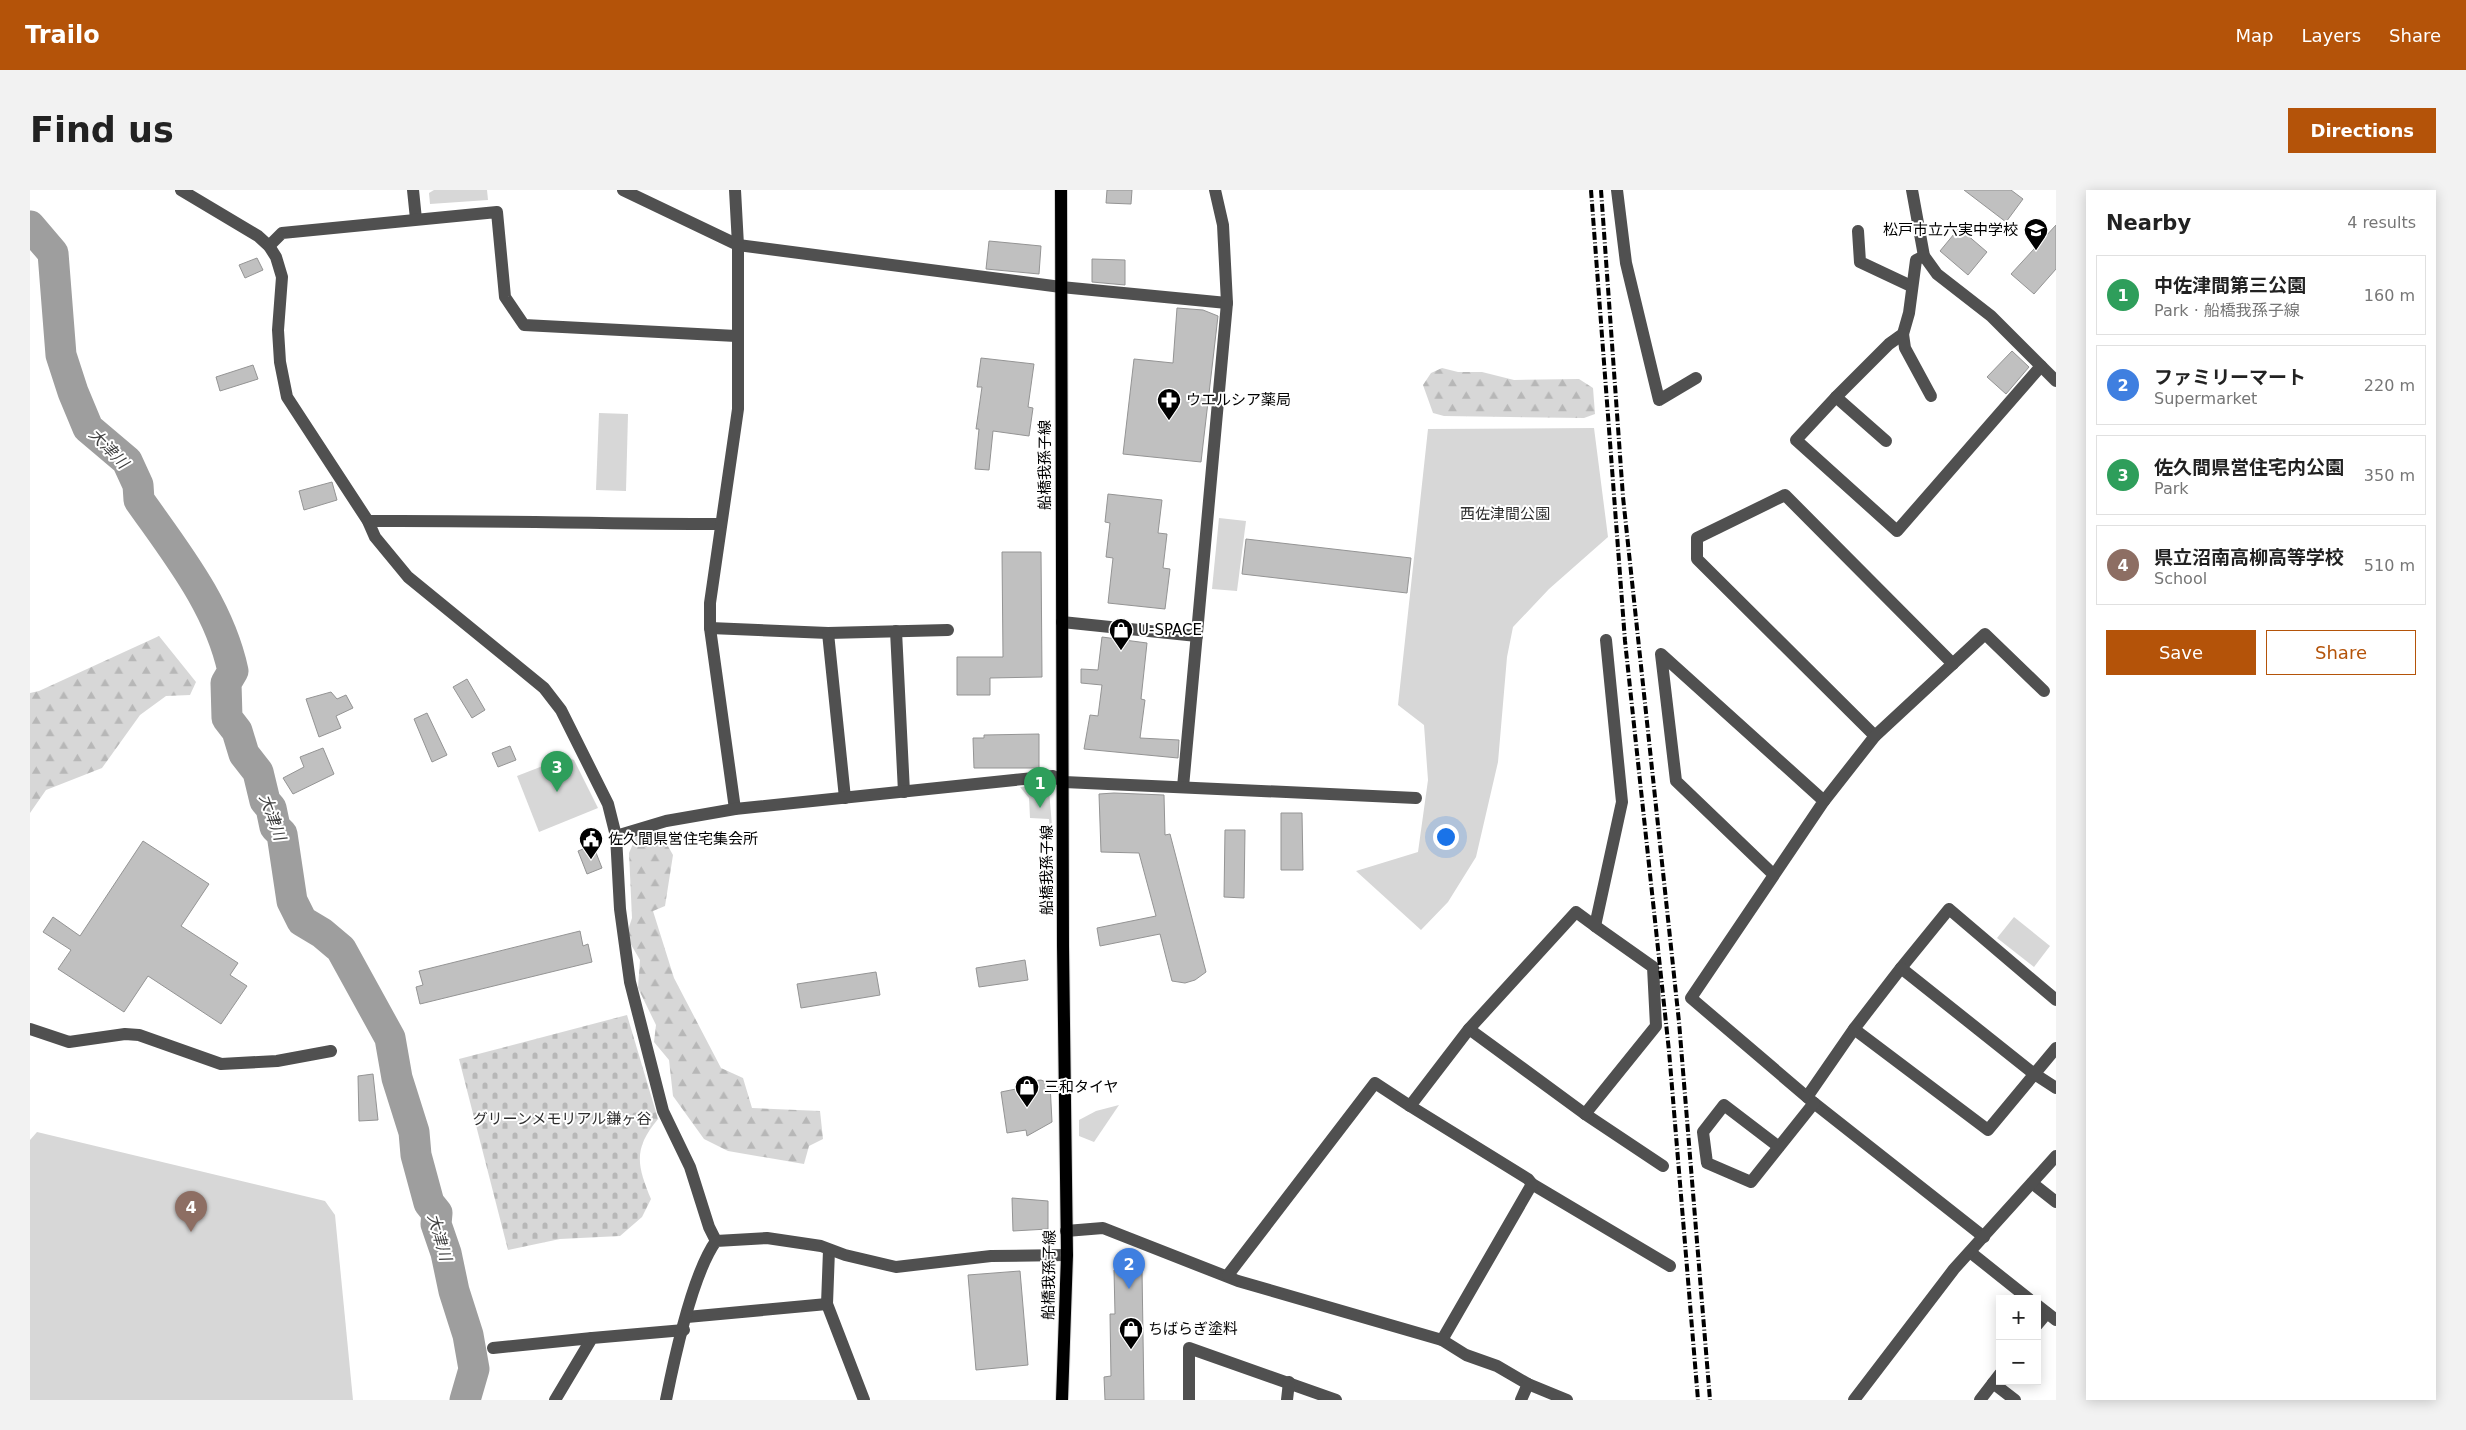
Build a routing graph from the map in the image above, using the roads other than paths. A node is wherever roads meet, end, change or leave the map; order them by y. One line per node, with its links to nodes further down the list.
1 (180, 190): 11 (street)
2 (413, 190): 9 (street)
3 (623, 190): 12 (street)
4 (735, 190): 12 (street)
5 (1061, 190): 15 (main road, 船橋我孫子線)
6 (1215, 190): 16 (street)
7 (1617, 190): 20 (street)
8 (1912, 190): 13 (street)
9 (416, 218): 11 (street); 18 (street)
10 (1858, 231): 14 (street)
11 (269, 246): 25 (street)
12 (738, 246): 15 (street); 18 (street)
13 (1924, 256): 14 (street); 19 (street)
14 (1911, 286): 17 (street)
15 (1061, 287): 16 (street); 27 (main road, 船橋我孫子線)
16 (1227, 303): 32 (street)
17 (1903, 334): 22 (street); 23 (street)
18 (736, 336): 26 (street)
19 (2041, 366): 21 (street); 23 (street)
20 (1696, 378)
21 (2056, 381)
22 (1931, 396)
23 (1836, 397): 24 (street)
24 (1886, 441)
25 (368, 521): 26 (street); 44 (street)
26 (721, 524): 28 (street)
27 (1062, 622): 32 (street); 37 (main road, 船橋我孫子線)
28 (710, 628): 31 (street); 43 (street)
29 (948, 630): 30 (street)
30 (896, 631): 31 (street); 39 (street)
31 (828, 633): 40 (street)
32 (1197, 636): 38 (street)
33 (1606, 640): 46 (street)
34 (1953, 664): 35 (street); 36 (street); 36 (street)
35 (2044, 691)
36 (1875, 736): 42 (street)
37 (1064, 782): 38 (street); 39 (street); 65 (main road, 船橋我孫子線)
38 (1183, 788): 41 (street)
39 (904, 792): 40 (street)
40 (845, 798): 43 (street)
41 (1416, 798)
42 (1824, 801): 45 (street); 45 (street)
43 (735, 809): 44 (street)
44 (616, 836): 67 (street)
45 (1774, 875): 56 (street)
46 (1595, 926): 50 (street); 58 (street)
47 (1901, 968): 48 (street); 51 (street); 54 (street)
48 (2056, 1000)
49 (30, 1029): 53 (street)
50 (1469, 1029): 57 (street); 58 (street)
51 (1854, 1029): 54 (street); 56 (street)
52 (2056, 1048): 54 (street)
53 (331, 1051)
54 (2033, 1073): 55 (street)
55 (2056, 1088)
56 (1811, 1100): 59 (street); 66 (street)
57 (1410, 1106): 63 (street); 72 (street)
58 (1585, 1114): 61 (street)
59 (1779, 1147): 59 (street)
60 (2056, 1156): 62 (street)
61 (1663, 1166)
62 (2032, 1183): 64 (street); 66 (street)
63 (1532, 1184): 71 (street); 78 (street)
64 (2056, 1202)
65 (1066, 1231): 70 (main road, 船橋我孫子線); 72 (street)
66 (1984, 1237): 69 (street)
67 (716, 1241): 68 (street); 75 (street)
68 (828, 1250): 70 (street); 74 (street)
69 (1970, 1252): 73 (street); 93 (street)
70 (1067, 1255): 87 (main road, 船橋我孫子線)
71 (1670, 1266)
72 (1228, 1275): 78 (street)
73 (2024, 1295)
74 (827, 1304): 75 (street); 86 (street)
75 (687, 1317): 76 (street)
76 (684, 1330): 77 (street); 84 (street)
77 (592, 1338): 79 (street); 85 (street)
78 (1442, 1340): 82 (street)
79 (493, 1348)
80 (1996, 1379): 94 (street)
81 (1289, 1382): 88 (street); 89 (street); 90 (street)
82 (1528, 1384): 91 (street); 92 (street)
83 (2001, 1385): 95 (street)
84 (665, 1398)
85 (555, 1400)
86 (864, 1400)
87 (1062, 1400)
88 (1189, 1400)
89 (1287, 1400)
90 (1336, 1400)
91 (1521, 1400)
92 (1566, 1400)
93 (1854, 1400)
94 (1980, 1400)
95 (2015, 1400)

